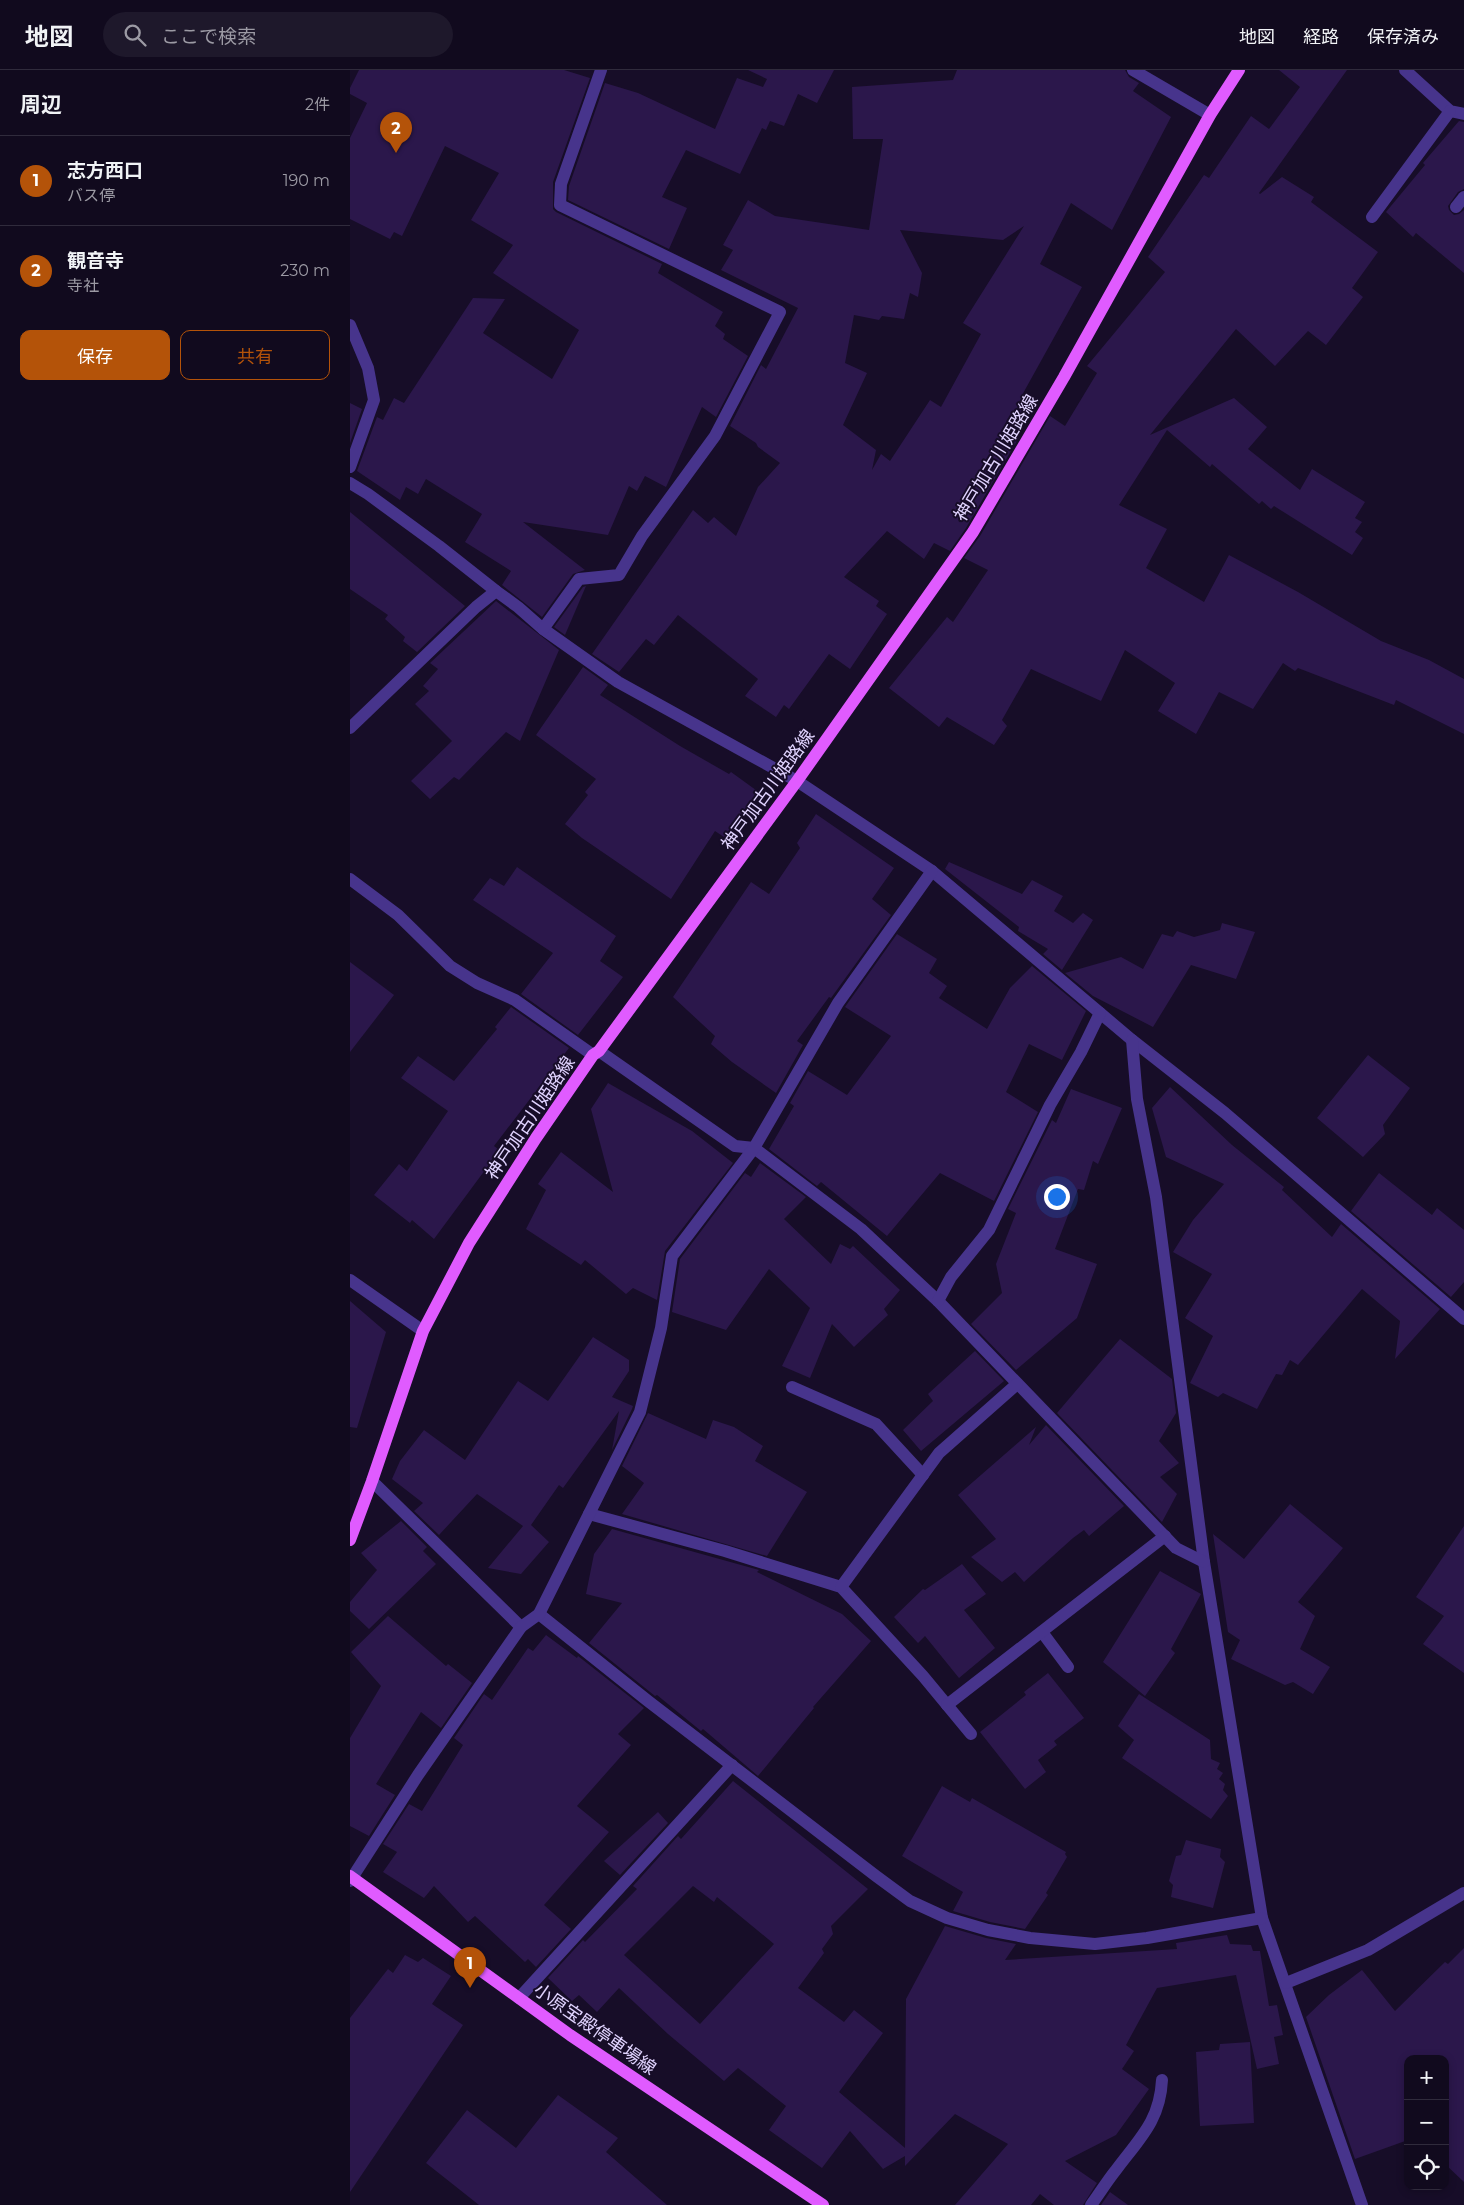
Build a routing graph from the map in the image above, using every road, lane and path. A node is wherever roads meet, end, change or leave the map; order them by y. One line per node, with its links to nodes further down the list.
1 (601, 70): 15 (street)
2 (1133, 70): 7 (street)
3 (1240, 70): 7 (main road, 神戸加古川姫路線)
4 (1405, 70): 5 (street)
5 (1450, 111): 6 (street); 10 (street)
6 (1464, 114)
7 (1210, 115): 17 (main road, 神戸加古川姫路線)
8 (1464, 197): 9 (street)
9 (1456, 207)
10 (1372, 217)
11 (350, 325): 12 (street)
12 (350, 468)
13 (350, 483): 14 (street)
14 (496, 591): 15 (street); 16 (street)
15 (543, 629): 17 (street)
16 (350, 728)
17 (797, 781): 18 (street); 22 (main road, 神戸加古川姫路線)
18 (932, 872): 20 (street); 23 (street)
19 (350, 879): 22 (street)
20 (1100, 1013): 21 (street); 25 (street)
21 (1132, 1040): 26 (street); 35 (street)
22 (596, 1053): 23 (street); 27 (main road, 神戸加古川姫路線)
23 (754, 1148): 25 (street); 32 (street)
24 (350, 1280): 27 (street)
25 (938, 1301): 28 (street)
26 (1464, 1319)
27 (423, 1331): 31 (main road, 神戸加古川姫路線)
28 (1017, 1384): 30 (street); 33 (street)
29 (792, 1386): 30 (street)
30 (923, 1475): 36 (street)
31 (372, 1481): 34 (main road, 神戸加古川姫路線); 38 (street)
32 (589, 1514): 36 (street); 37 (street)
33 (1165, 1536): 35 (street); 39 (street)
34 (350, 1540)
35 (1204, 1562): 46 (street)
36 (841, 1587): 41 (street)
37 (539, 1614): 38 (street); 43 (street)
38 (521, 1627): 44 (street)
39 (1042, 1632): 40 (street); 41 (street)
40 (1068, 1667)
41 (947, 1705): 42 (street)
42 (971, 1734)
43 (732, 1765): 46 (street); 48 (street)
44 (351, 1878): 48 (main road, 小原宝殿停車場線)
45 (1464, 1893): 47 (street)
46 (1262, 1918): 47 (street)
47 (1286, 1983): 52 (street)
48 (519, 1998): 50 (main road, 小原宝殿停車場線)
49 (1162, 2080): 51 (street)
50 (823, 2205)
51 (1092, 2205)
52 (1362, 2205)

